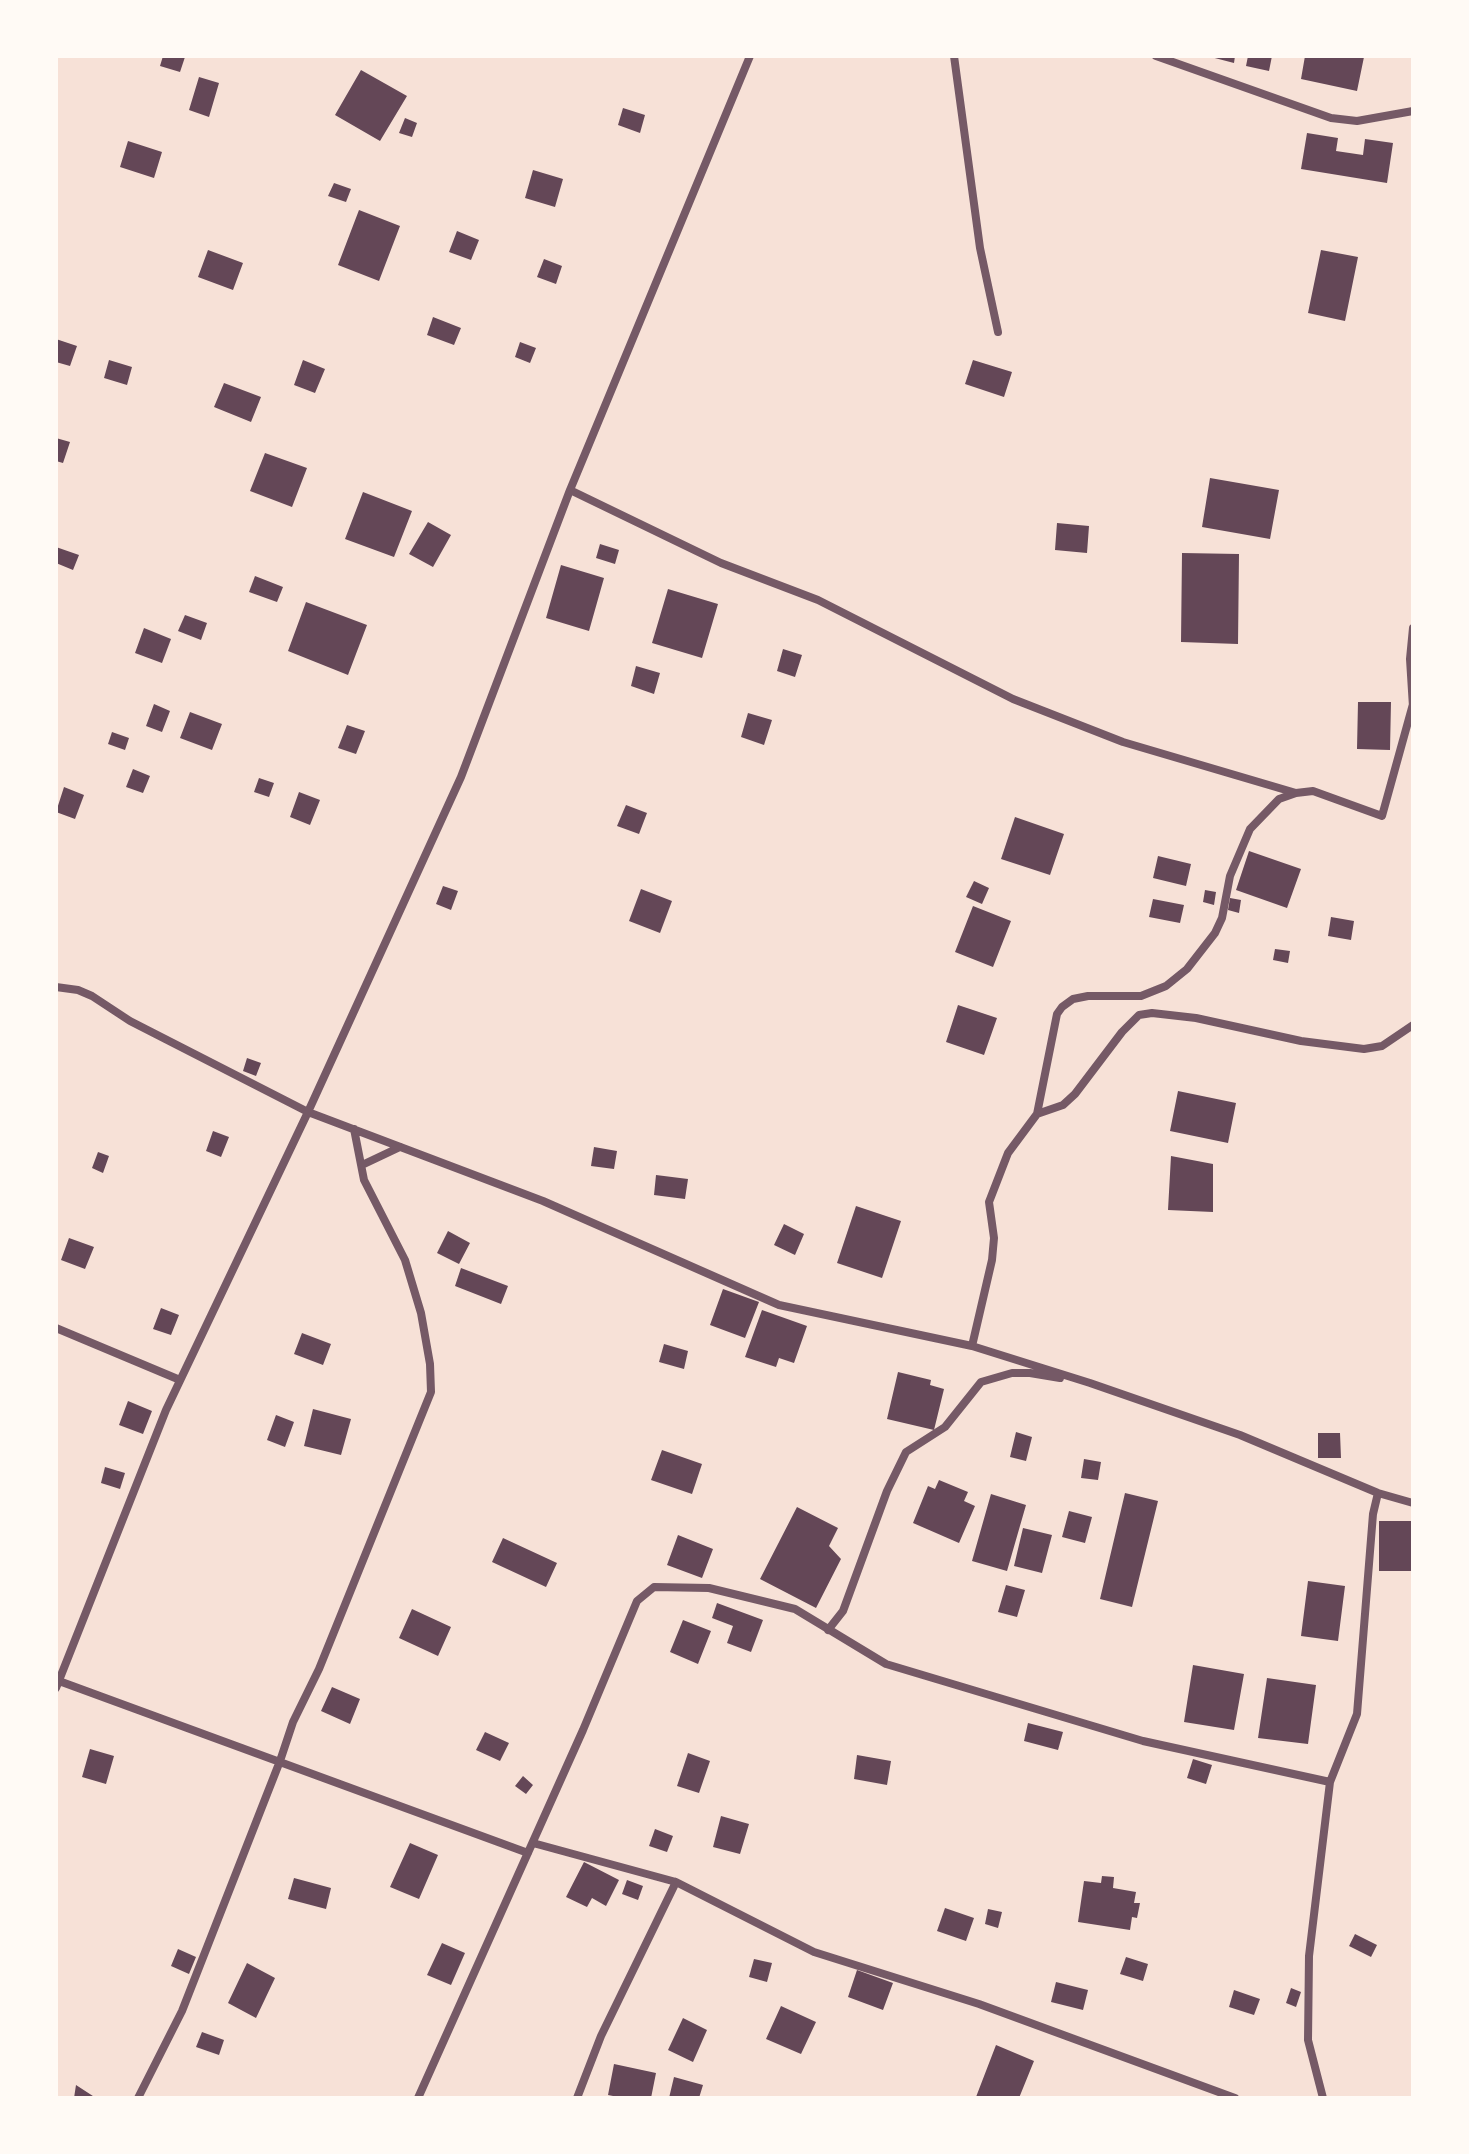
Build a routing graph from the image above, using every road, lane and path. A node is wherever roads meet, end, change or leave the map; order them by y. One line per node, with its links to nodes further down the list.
1 (750, 56): 6 (street)
2 (954, 56): 5 (street)
3 (1156, 56): 4 (street)
4 (1413, 111)
5 (998, 332)
6 (570, 490): 9 (street); 12 (street)
7 (1413, 628): 8 (street)
8 (1413, 706): 9 (street)
9 (1296, 793): 13 (street)
10 (56, 987): 12 (street)
11 (1413, 1025): 13 (street)
12 (308, 1112): 14 (street); 19 (street)
13 (1037, 1114): 18 (street)
14 (354, 1129): 15 (street); 16 (street)
15 (400, 1147): 16 (street); 18 (street)
16 (362, 1165): 25 (street)
17 (56, 1328): 19 (street)
18 (972, 1346): 20 (street)
19 (180, 1380): 24 (street)
20 (1090, 1383): 21 (street); 23 (street)
21 (1378, 1493): 22 (street); 26 (street)
22 (1413, 1503)
23 (828, 1630): 26 (street); 27 (street)
24 (57, 1684): 25 (street)
25 (280, 1761): 28 (street); 30 (street)
26 (1330, 1782): 34 (street)
27 (533, 1843): 28 (street); 29 (street)
28 (528, 1853): 31 (street)
29 (676, 1882): 32 (street); 33 (street)
30 (138, 2098)
31 (418, 2098)
32 (577, 2098)
33 (1235, 2098)
34 (1323, 2098)

